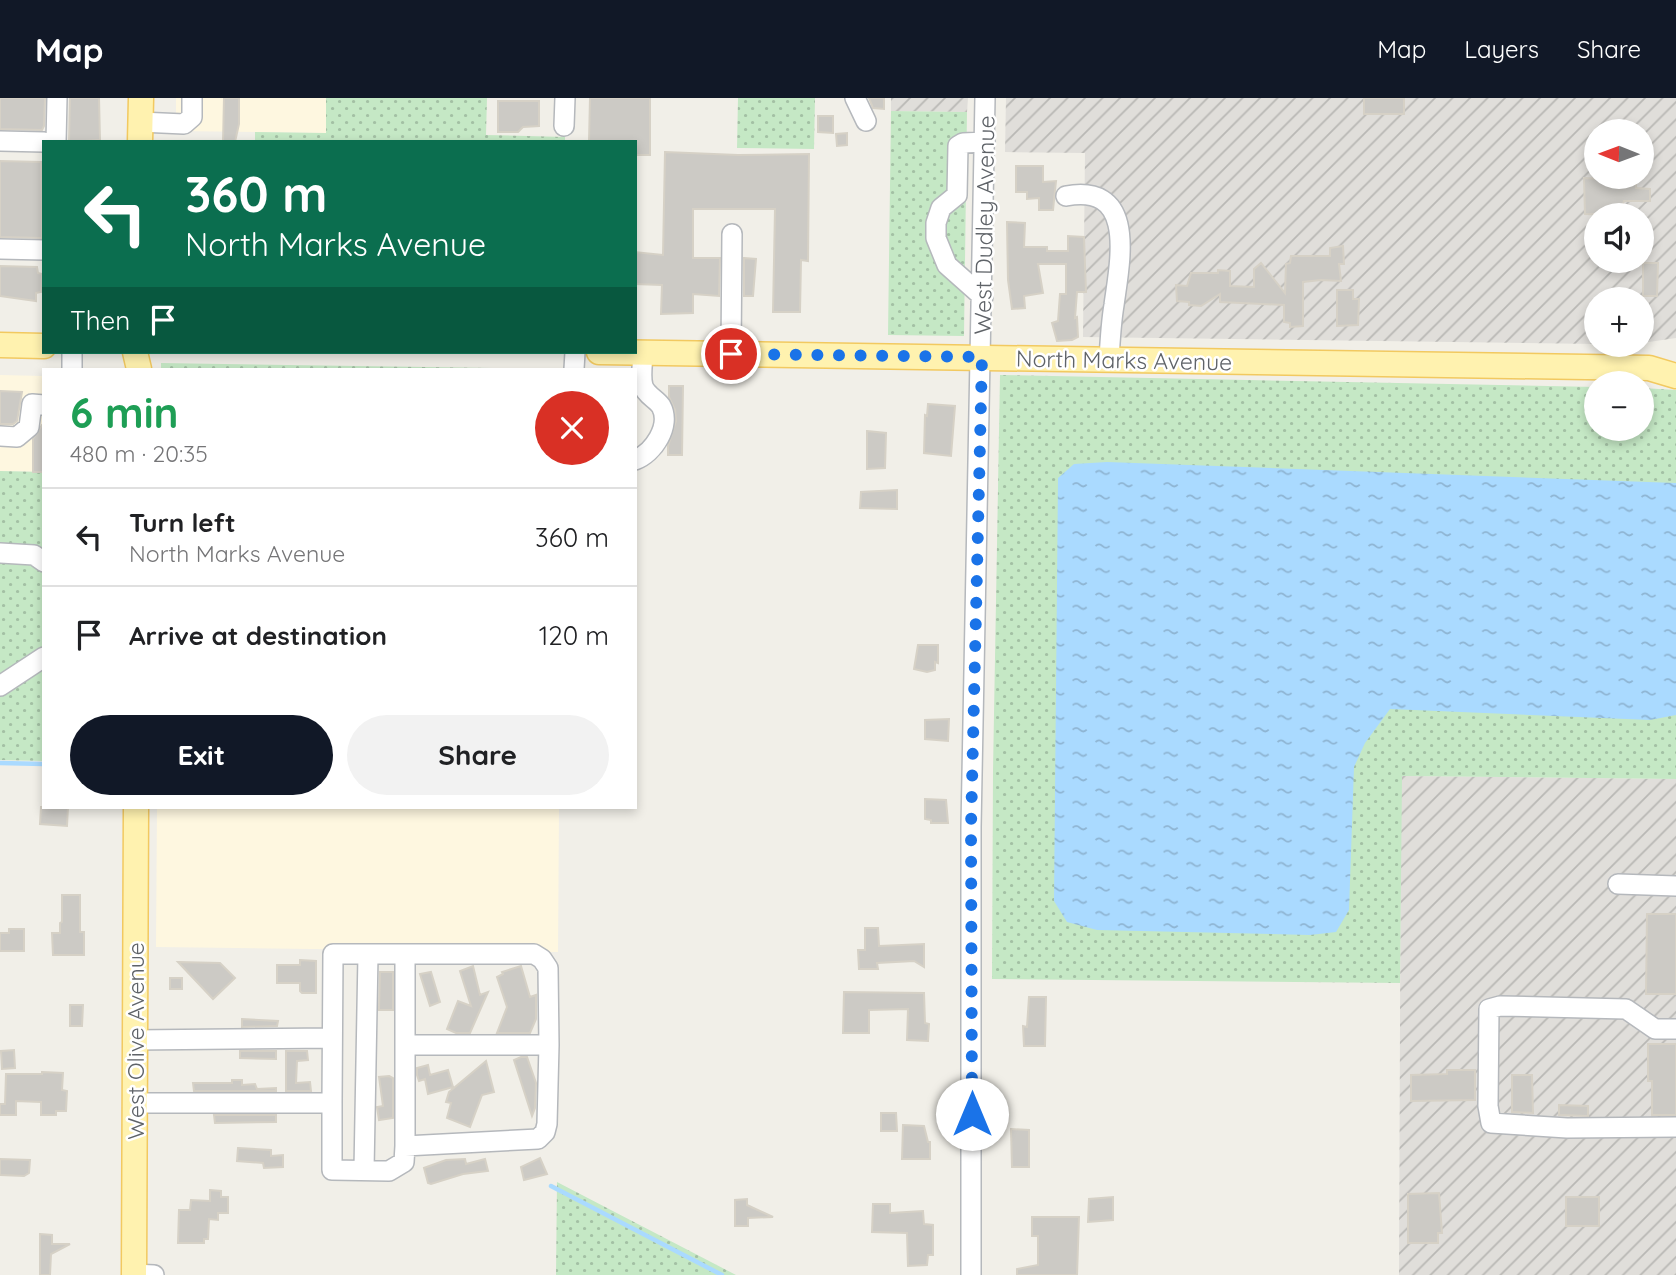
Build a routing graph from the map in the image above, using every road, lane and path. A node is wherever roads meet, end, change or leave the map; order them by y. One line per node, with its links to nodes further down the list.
1 (57, 98): 9 (street)
2 (192, 98): 6 (street)
3 (565, 98): 8 (street)
4 (855, 98): 7 (street)
5 (985, 98): 12 (street, West Dudley Avenue)
6 (140, 121)
7 (866, 121)
8 (564, 126)
9 (56, 140)
10 (0, 141): 11 (street)
11 (42, 142)
12 (985, 142): 17 (street, West Dudley Avenue); 17 (street)
13 (1066, 196): 24 (street)
14 (732, 234): 22 (street)
15 (0, 249): 16 (street)
16 (42, 250)
17 (983, 297): 23 (street, West Dudley Avenue)
18 (0, 345): 19 (main road)
19 (42, 346)
20 (637, 352): 21 (main road, North Marks Avenue)
21 (643, 352): 22 (main road, North Marks Avenue); 30 (street)
22 (731, 354): 23 (main road, North Marks Avenue)
23 (982, 357): 24 (main road, North Marks Avenue); 51 (street, West Dudley Avenue)
24 (1109, 360): 26 (main road, North Marks Avenue)
25 (1676, 361): 26 (main road, North Marks Avenue)
26 (1649, 369): 27 (main road, North Marks Avenue)
27 (1676, 376)
28 (42, 405): 29 (street)
29 (0, 436)
30 (637, 459)
31 (0, 553): 32 (street)
32 (42, 561)
33 (42, 658): 34 (street)
34 (0, 686)
35 (136, 809): 42 (main road, West Olive Avenue)
36 (1618, 884): 37 (street)
37 (1676, 886)
38 (405, 954): 39 (street); 43 (street); 44 (street)
39 (368, 955): 41 (street); 49 (street)
40 (1676, 1029): 47 (street)
41 (332, 1038): 42 (street); 46 (street)
42 (135, 1040): 45 (main road, West Olive Avenue)
43 (405, 1045): 44 (street); 48 (street)
44 (549, 1045): 48 (street)
45 (135, 1103): 46 (street); 50 (main road, West Olive Avenue)
46 (331, 1103): 49 (street)
47 (1676, 1127)
48 (405, 1146): 49 (street)
49 (364, 1170)
50 (140, 1275)
51 (971, 1275)

